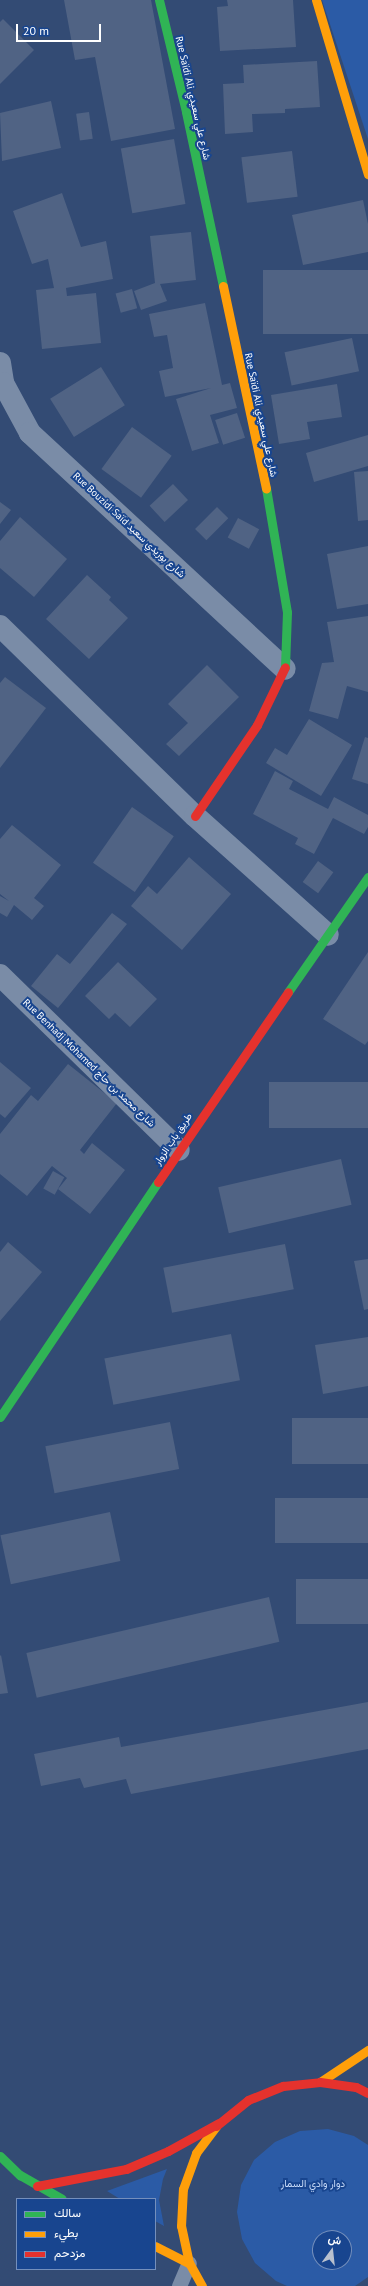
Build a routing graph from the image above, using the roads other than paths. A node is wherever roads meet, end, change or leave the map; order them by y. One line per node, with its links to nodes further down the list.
1 (159, 0): 6 (street, Rue Saïdi Ali شارع علي سعيدي)
2 (316, 0): 3 (street)
3 (368, 174)
4 (0, 363): 6 (street, Rue Bouzidi Saïd شارع بوزيدي سعيد)
5 (0, 626): 7 (street)
6 (285, 668): 7 (street, Rue Saïdi Ali شارع علي سعيدي)
7 (195, 816): 9 (street)
8 (368, 877): 9 (street, طريق باب الزوار)
9 (328, 935): 11 (street, طريق باب الزوار)
10 (0, 976): 11 (street, Rue Benhadj Mohamed شارع محمد بن حاج)
11 (179, 1150): 12 (street, طريق باب الزوار)
12 (0, 1417)
13 (368, 2050): 14 (street)
14 (320, 2082): 15 (street); 16 (street)
15 (368, 2093)
16 (219, 2123): 18 (street); 21 (street)
17 (0, 2156): 18 (street)
18 (37, 2186): 19 (street)
19 (60, 2198)
20 (156, 2246): 21 (street)
21 (189, 2263): 22 (lane); 23 (street)
22 (178, 2286)
23 (202, 2286)

